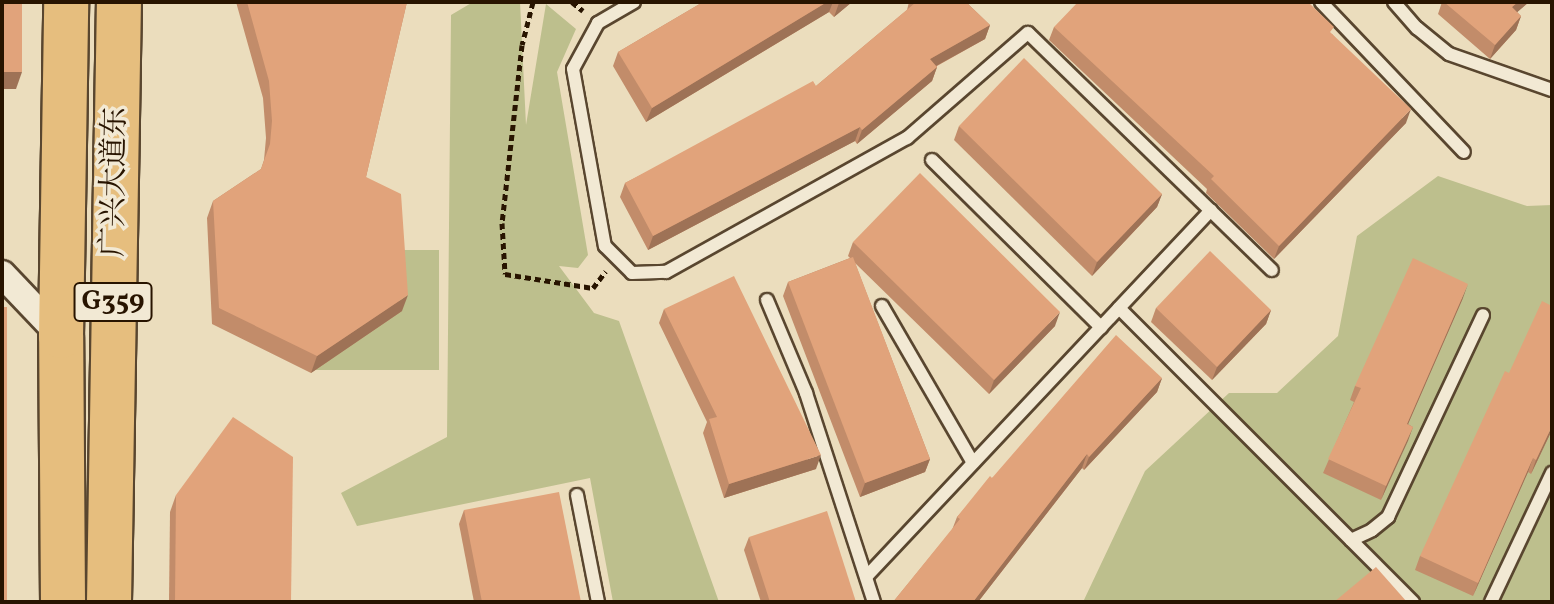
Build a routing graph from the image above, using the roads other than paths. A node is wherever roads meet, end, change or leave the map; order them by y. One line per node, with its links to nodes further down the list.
1 (66, 2): 17 (highway, 广兴大道东 / G359)
2 (119, 2): 24 (highway, 广兴大道东 / G359)
3 (634, 2): 9 (lane)
4 (1321, 2): 7 (lane)
5 (1394, 2): 6 (lane)
6 (1552, 90)
7 (1464, 152)
8 (932, 160): 16 (lane)
9 (1211, 210): 10 (lane); 14 (lane)
10 (1272, 270)
11 (2, 274): 17 (street)
12 (767, 300): 22 (lane)
13 (882, 306): 18 (lane)
14 (1119, 308): 16 (lane); 21 (lane)
15 (1483, 315): 21 (lane)
16 (1101, 327): 18 (lane)
17 (61, 336): 23 (highway, 广兴大道东 / G359)
18 (973, 463): 22 (lane)
19 (1552, 473): 28 (lane)
20 (577, 495): 25 (lane)
21 (1351, 540): 27 (lane)
22 (867, 576): 26 (lane)
23 (63, 602)
24 (109, 602)
25 (598, 602)
26 (874, 602)
27 (1413, 602)
28 (1491, 602)

